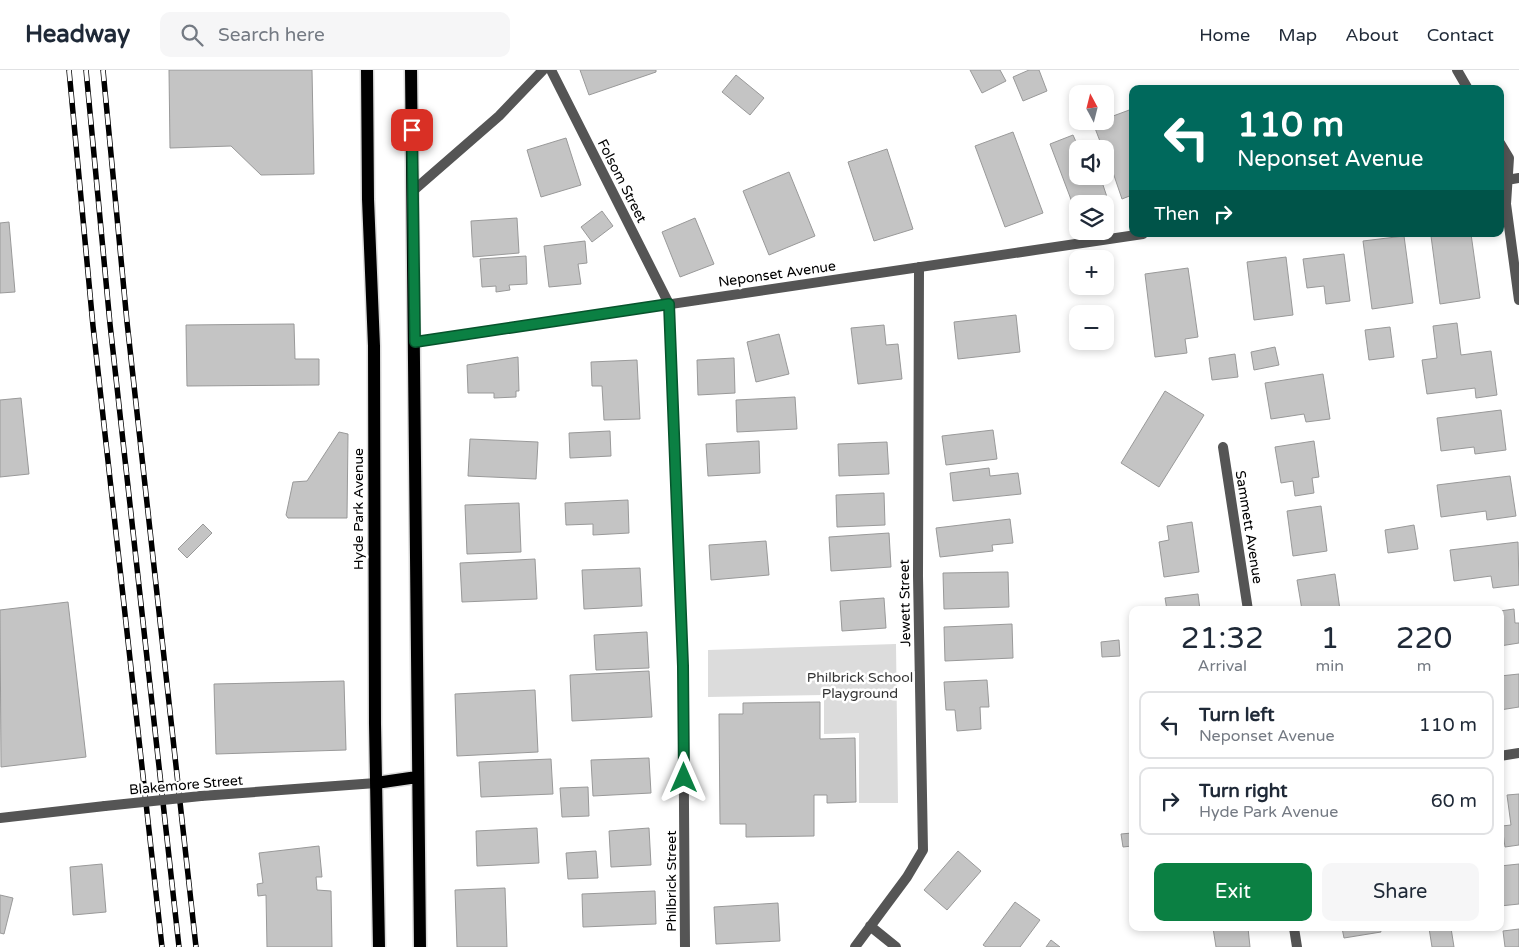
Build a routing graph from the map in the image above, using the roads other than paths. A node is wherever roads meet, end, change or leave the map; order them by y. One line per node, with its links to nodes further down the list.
1 (368, 70): 23 (main road, Hyde Park Avenue)
2 (411, 70): 12 (main road)
3 (543, 70): 12 (street)
4 (551, 70): 16 (street, Folsom Street)
5 (1457, 70): 6 (street)
6 (1466, 85)
7 (1504, 150): 8 (street)
8 (1504, 176)
9 (1519, 178): 10 (street)
10 (1504, 180)
11 (1504, 188): 15 (street)
12 (414, 190): 17 (main road)
13 (1129, 236): 14 (street, Neponset Avenue)
14 (919, 267): 16 (street, Neponset Avenue); 25 (street, Jewett Street)
15 (1519, 300)
16 (669, 304): 17 (street, Neponset Avenue); 29 (street, Philbrick Street)
17 (415, 342): 22 (main road)
18 (1224, 447): 19 (street, Sammett Avenue)
19 (1247, 606)
20 (1519, 753): 21 (street)
21 (1504, 755)
22 (417, 776): 23 (main road); 28 (main road)
23 (376, 783): 24 (street, Blakemore Street, bridge); 27 (main road, Hyde Park Avenue)
24 (0, 818)
25 (870, 926): 30 (street, Jewett Street); 31 (street)
26 (1294, 931): 32 (street)
27 (379, 947)
28 (420, 947)
29 (686, 947)
30 (855, 947)
31 (896, 947)
32 (1297, 947)

